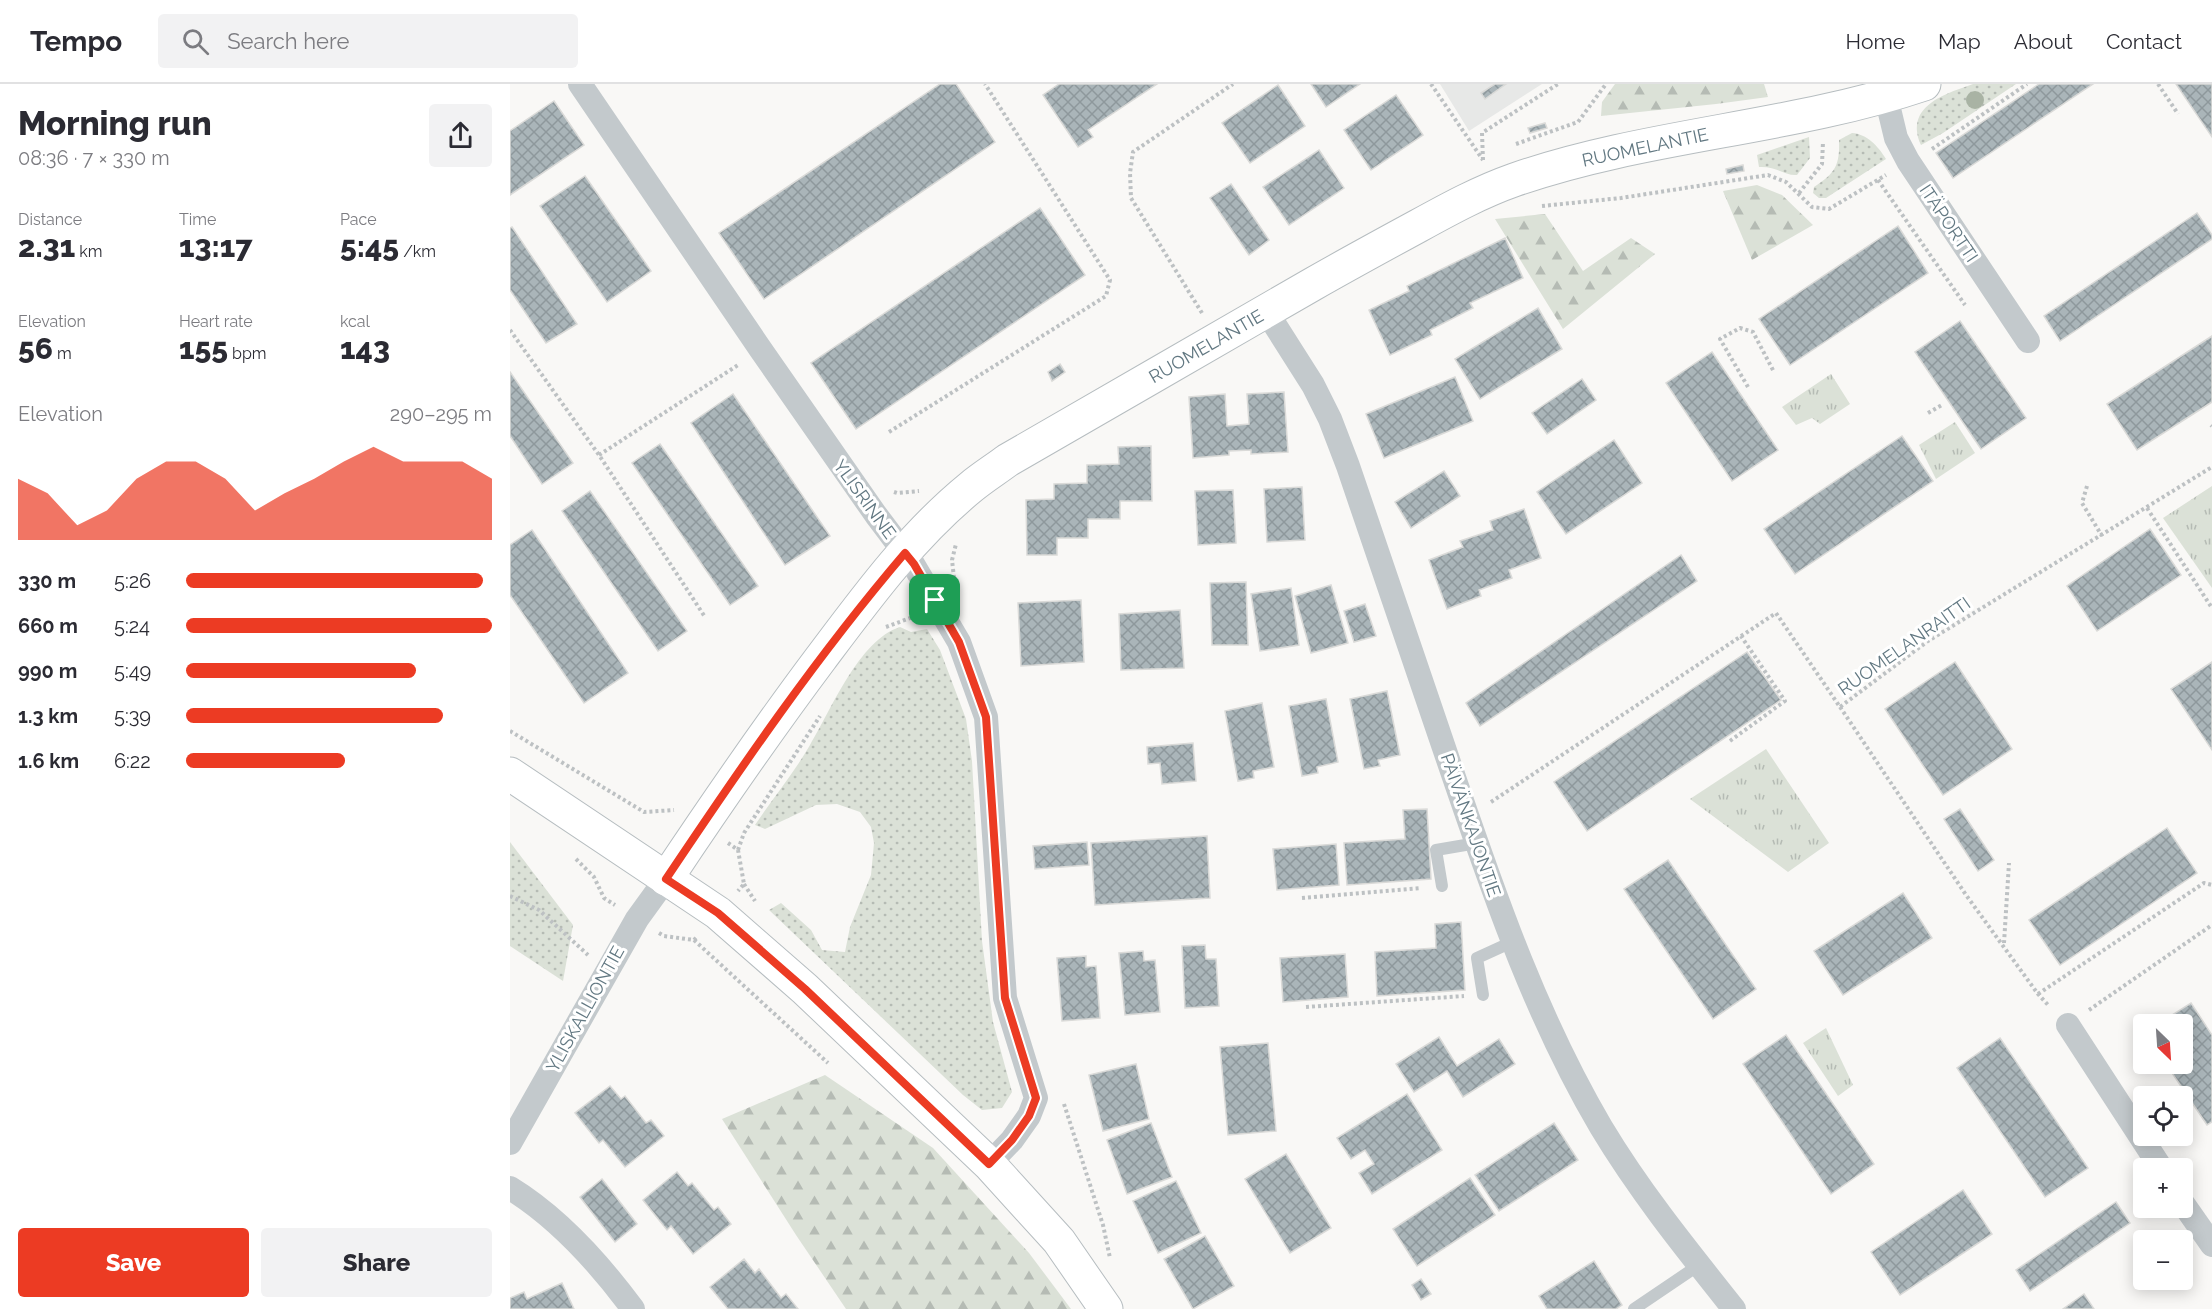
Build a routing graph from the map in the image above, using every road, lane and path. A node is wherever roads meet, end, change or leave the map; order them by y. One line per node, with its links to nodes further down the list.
1 (580, 84): 25 (street, YLISRINNE)
2 (985, 84): 30 (path)
3 (1233, 84): 22 (path)
4 (1431, 84): 15 (path)
5 (1558, 84): 15 (path)
6 (1606, 84): 13 (path)
7 (1924, 84): 10 (street, RUOMELANTIE)
8 (2027, 84): 16 (path)
9 (2158, 84): 11 (path)
10 (1885, 90): 16 (street, ITÄPORTTI); 21 (street, RUOMELANTIE)
11 (2178, 114)
12 (1823, 139): 18 (path)
13 (1514, 145)
14 (1491, 157): 15 (path)
15 (1483, 161)
16 (1908, 161): 17 (path); 24 (street, ITÄPORTTI)
17 (1878, 180): 18 (path); 20 (path)
18 (1799, 193): 19 (path)
19 (1535, 207)
20 (1965, 305)
21 (1266, 311): 37 (street, RUOMELANTIE); 47 (street, PÄIVÄNKAJONTIE)
22 (1204, 316)
23 (510, 330): 31 (path)
24 (2028, 341)
25 (761, 350): 31 (path); 37 (street, YLISRINNE)
26 (1774, 372): 27 (path)
27 (1748, 387)
28 (1942, 405): 29 (path)
29 (1928, 412)
30 (889, 432)
31 (598, 455): 40 (path)
32 (2212, 467): 34 (path, RUOMELANRAITTI)
33 (2087, 486): 35 (path)
34 (2147, 508): 35 (path, RUOMELANRAITTI); 39 (path)
35 (2102, 536): 43 (path, RUOMELANRAITTI)
36 (957, 542): 38 (path)
37 (905, 553): 38 (street, YLISRINNE); 52 (street, RUOMELANTIE)
38 (935, 600): 41 (path); 72 (street, YLISRINNE)
39 (2212, 608)
40 (705, 617)
41 (882, 629)
42 (1741, 636): 43 (path, RUOMELANRAITTI); 45 (path); 47 (path, RUOMELANRAITTI)
43 (1840, 707): 62 (path)
44 (821, 715): 49 (path)
45 (1730, 741)
46 (510, 774): 52 (street)
47 (1468, 817): 48 (street, PÄIVÄNKAJONTIE)
48 (1477, 843): 54 (lane); 61 (street, PÄIVÄNKAJONTIE)
49 (738, 850)
50 (574, 856): 57 (path)
51 (2009, 863): 62 (path)
52 (666, 879): 57 (street, YLISKALLIONTIE); 72 (street)
53 (2212, 885): 64 (path)
54 (1442, 886): 56 (path)
55 (510, 896): 63 (path)
56 (1302, 898)
57 (637, 919): 59 (path); 63 (street, YLISKALLIONTIE)
58 (2212, 925): 67 (path)
59 (664, 936)
60 (694, 940): 68 (path)
61 (1512, 942): 65 (lane); 77 (street, PÄIVÄNKAJONTIE)
62 (2004, 945): 64 (path)
63 (606, 972): 70 (street, YLISKALLIONTIE)
64 (2038, 994): 67 (path)
65 (1483, 995): 66 (path)
66 (1306, 1007)
67 (2068, 1025): 71 (street)
68 (828, 1063)
69 (1060, 1095): 76 (path)
70 (510, 1143)
71 (2154, 1158)
72 (989, 1164): 79 (street)
73 (510, 1188): 78 (street)
74 (2193, 1218): 75 (street)
75 (2212, 1245)
76 (1111, 1263)
77 (1699, 1265): 80 (lane); 81 (street, PÄIVÄNKAJONTIE)
78 (633, 1309)
79 (1106, 1309)
80 (1634, 1309)
81 (1734, 1309)

